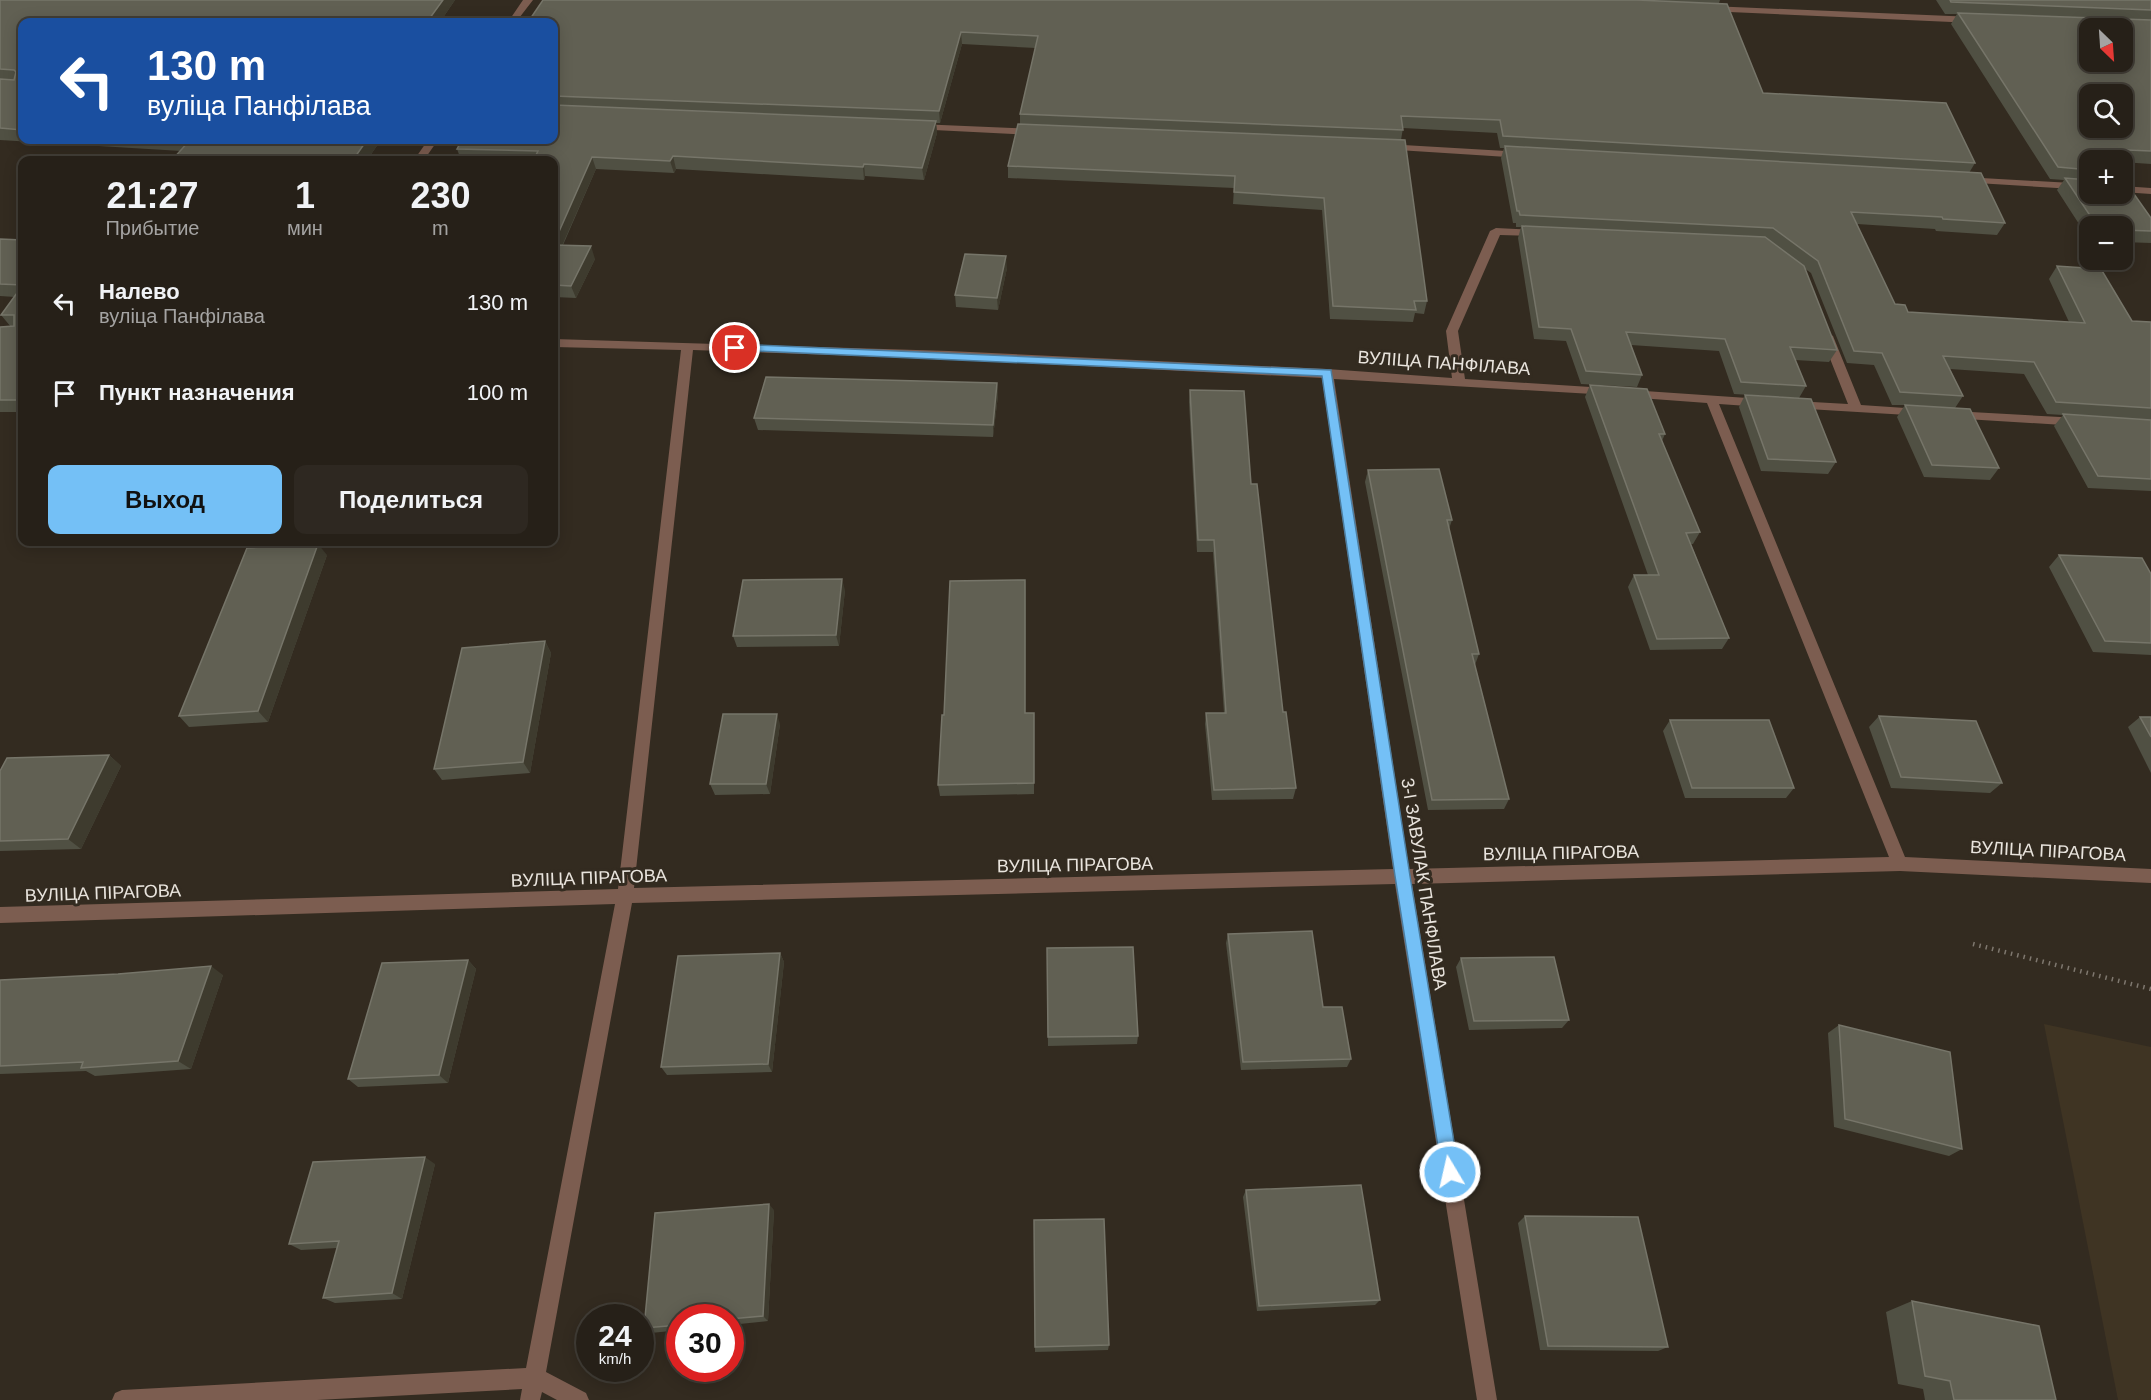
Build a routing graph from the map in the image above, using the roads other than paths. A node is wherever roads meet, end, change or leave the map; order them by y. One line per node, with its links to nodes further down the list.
1 (528, 0): 3 (street)
2 (1698, 9): 4 (street)
3 (515, 18)
4 (1984, 20)
5 (910, 127): 6 (street)
6 (1041, 132)
7 (1375, 146): 8 (street)
8 (1529, 155)
9 (1947, 179): 10 (street)
10 (2079, 186)
11 (2133, 190): 12 (street)
12 (2151, 191)
13 (1554, 234): 18 (street)
14 (1821, 320): 20 (street)
15 (558, 343): 16 (street, ВУЛІЦА ПАНФІЛАВА)
16 (687, 346): 17 (street, ВУЛІЦА ПАНФІЛАВА); 25 (street)
17 (1327, 373): 18 (street, ВУЛІЦА ПАНФІЛАВА); 23 (street, 3-І ЗАВУЛАК ПАНФІЛАВА)
18 (1459, 382): 19 (street, ВУЛІЦА ПАНФІЛАВА)
19 (1711, 399): 20 (street, ВУЛІЦА ПАНФІЛАВА); 22 (street)
20 (1856, 409): 21 (street, ВУЛІЦА ПАНФІЛАВА)
21 (2092, 423)
22 (1900, 864): 23 (street, ВУЛІЦА ПІРАГОВА); 24 (street, ВУЛІЦА ПІРАГОВА)
23 (1402, 876): 25 (street, ВУЛІЦА ПІРАГОВА); 31 (street, 3-І ЗАВУЛАК ПАНФІЛАВА)
24 (2151, 876)
25 (625, 896): 26 (street, ВУЛІЦА ПІРАГОВА); 27 (street)
26 (0, 915)
27 (535, 1378): 28 (street); 29 (street); 30 (street)
28 (123, 1400)
29 (530, 1400)
30 (579, 1400)
31 (1487, 1400)

